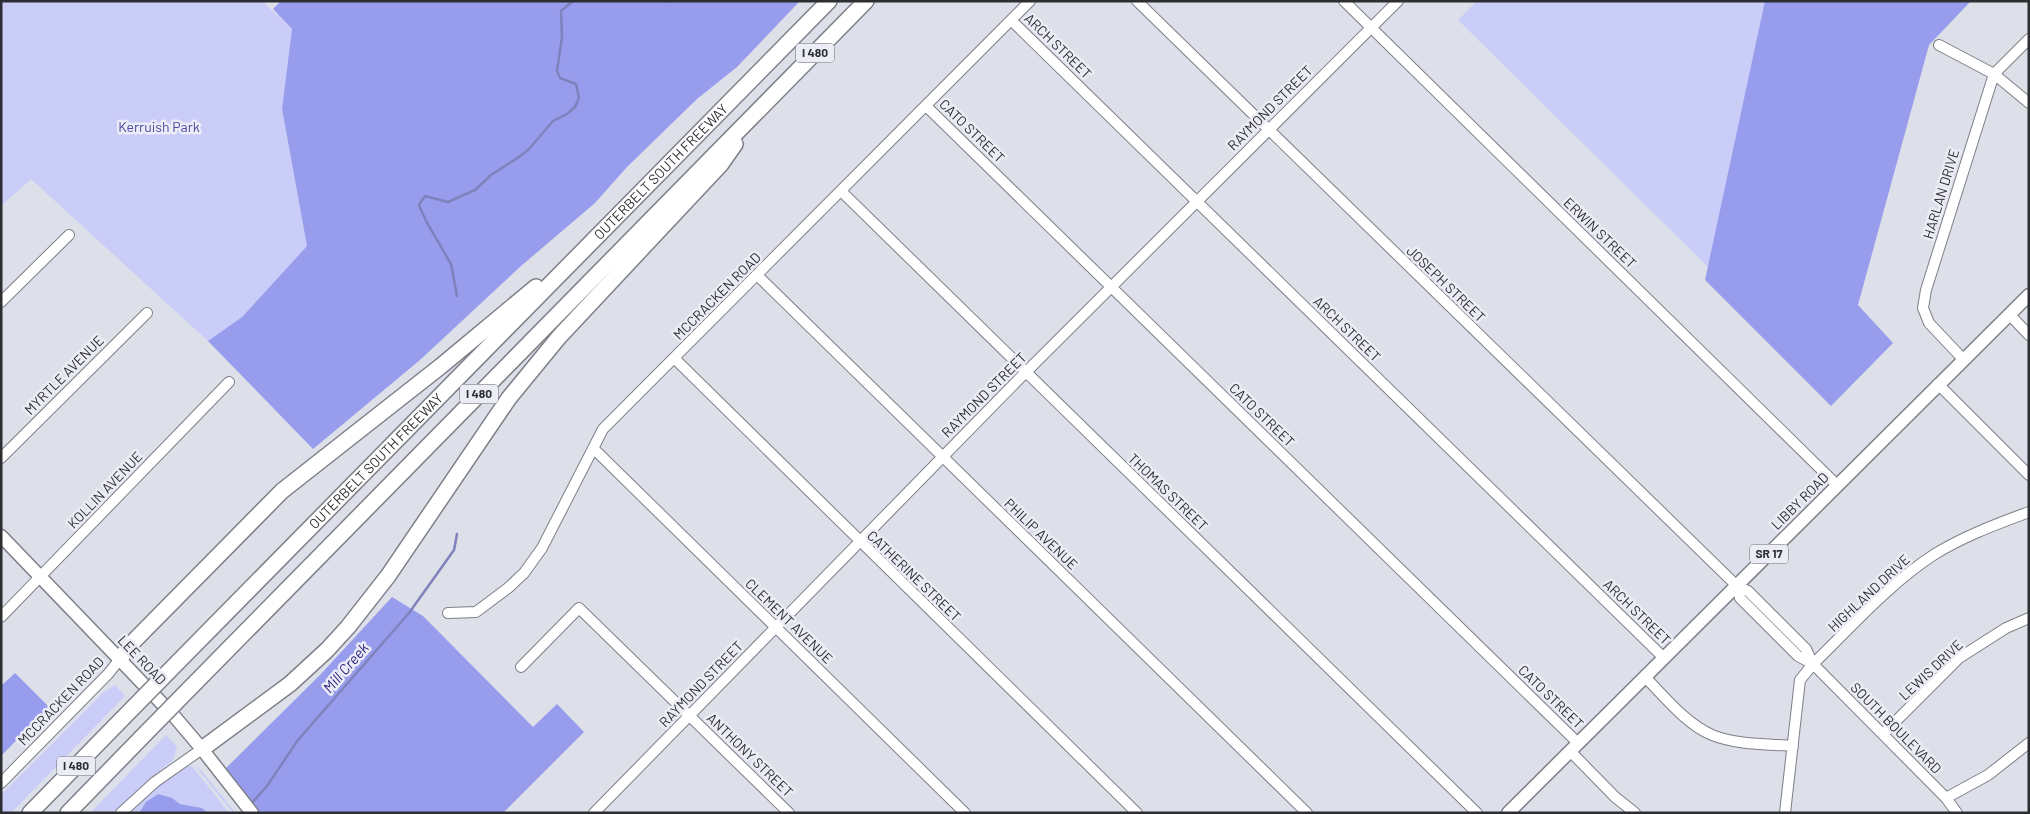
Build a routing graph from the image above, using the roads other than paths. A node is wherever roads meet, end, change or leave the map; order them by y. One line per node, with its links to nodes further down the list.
1 (829, 1): 19 (highway, OUTERBELT SOUTH FREEWAY / I 480)
2 (866, 1): 13 (highway, OUTERBELT SOUTH FREEWAY / I 480)
3 (1030, 1): 7 (street, MCCRACKEN ROAD)
4 (1137, 1): 15 (street, JOSEPH STREET)
5 (1344, 1): 8 (street, ERWIN STREET)
6 (1398, 1): 8 (street, RAYMOND STREET)
7 (1011, 20): 14 (street, MCCRACKEN ROAD); 17 (street, ARCH STREET)
8 (1371, 28): 15 (street, RAYMOND STREET); 36 (street, ERWIN STREET)
9 (2029, 39): 11 (street, HARLAN DRIVE)
10 (1939, 45): 11 (street)
11 (1994, 74): 12 (street); 28 (street, HARLAN DRIVE)
12 (2029, 103)
13 (763, 105): 56 (highway); 60 (highway, OUTERBELT SOUTH FREEWAY / I 480, bridge)
14 (926, 106): 16 (street, MCCRACKEN ROAD); 21 (street, CATO STREET)
15 (1268, 130): 17 (street, RAYMOND STREET); 41 (street, JOSEPH STREET)
16 (840, 191): 20 (street, MCCRACKEN ROAD); 29 (street, THOMAS STREET)
17 (1196, 201): 21 (street, RAYMOND STREET); 46 (street, ARCH STREET)
18 (69, 235): 23 (street)
19 (575, 258): 47 (highway); 59 (highway, OUTERBELT SOUTH FREEWAY / I 480, bridge)
20 (757, 275): 27 (street, MCCRACKEN ROAD); 33 (street, PHILIP AVENUE)
21 (1111, 287): 29 (street, RAYMOND STREET); 55 (street, CATO STREET)
22 (2029, 295): 25 (main road, LIBBY ROAD / SR 17)
23 (1, 302)
24 (147, 313): 34 (street, MYRTLE AVENUE)
25 (2009, 314): 26 (street); 28 (main road, LIBBY ROAD / SR 17)
26 (2029, 335)
27 (674, 358): 32 (street, MCCRACKEN ROAD); 39 (street, CATHERINE STREET)
28 (1963, 359): 31 (main road, LIBBY ROAD / SR 17)
29 (1026, 372): 33 (street, RAYMOND STREET); 68 (street, THOMAS STREET)
30 (229, 382): 40 (street, KOLLIN AVENUE)
31 (1938, 384): 35 (street); 36 (main road, LIBBY ROAD / SR 17)
32 (594, 449): 42 (street, MCCRACKEN ROAD); 45 (street, CLEMENT AVENUE)
33 (942, 457): 39 (street, RAYMOND STREET); 67 (street, PHILIP AVENUE)
34 (1, 458)
35 (2029, 475)
36 (1837, 485): 41 (main road, LIBBY ROAD / SR 17)
37 (2029, 512): 48 (street, HIGHLAND DRIVE)
38 (1, 536): 40 (main road, LEE ROAD)
39 (859, 542): 45 (street, RAYMOND STREET); 66 (street, CATHERINE STREET)
40 (41, 577): 43 (street, KOLLIN AVENUE); 47 (main road, LEE ROAD)
41 (1737, 586): 46 (main road, LIBBY ROAD / SR 17); 48 (street, SOUTH BOULEVARD)
42 (448, 613)
43 (1, 617)
44 (2029, 618): 52 (street, LEWIS DRIVE)
45 (776, 627): 51 (street, RAYMOND STREET); 65 (street, CLEMENT AVENUE)
46 (1664, 658): 50 (main road, LIBBY ROAD / SR 17)
47 (120, 659): 56 (main road, LEE ROAD); 57 (street, MCCRACKEN ROAD)
48 (1813, 664): 52 (street, SOUTH BOULEVARD); 54 (street, HIGHLAND DRIVE)
49 (521, 667): 51 (street, ANTHONY STREET)
50 (1645, 677): 54 (street); 55 (main road, LIBBY ROAD / SR 17)
51 (689, 715): 63 (street, RAYMOND STREET); 64 (street, ANTHONY STREET)
52 (1883, 734): 58 (street, SOUTH BOULEVARD)
53 (2029, 743): 58 (street)
54 (1793, 746): 71 (street, HIGHLAND DRIVE)
55 (1574, 747): 69 (main road, LIBBY ROAD / SR 17); 70 (street, CATO STREET)
56 (202, 748): 61 (street); 62 (main road, LEE ROAD)
57 (1, 783)
58 (1946, 798): 72 (street, SOUTH BOULEVARD)
59 (30, 813)
60 (68, 813)
61 (121, 813)
62 (252, 813)
63 (594, 813)
64 (789, 813)
65 (965, 813)
66 (1137, 813)
67 (1307, 813)
68 (1477, 813)
69 (1508, 813)
70 (1635, 813)
71 (1786, 813)
72 (1957, 813)

